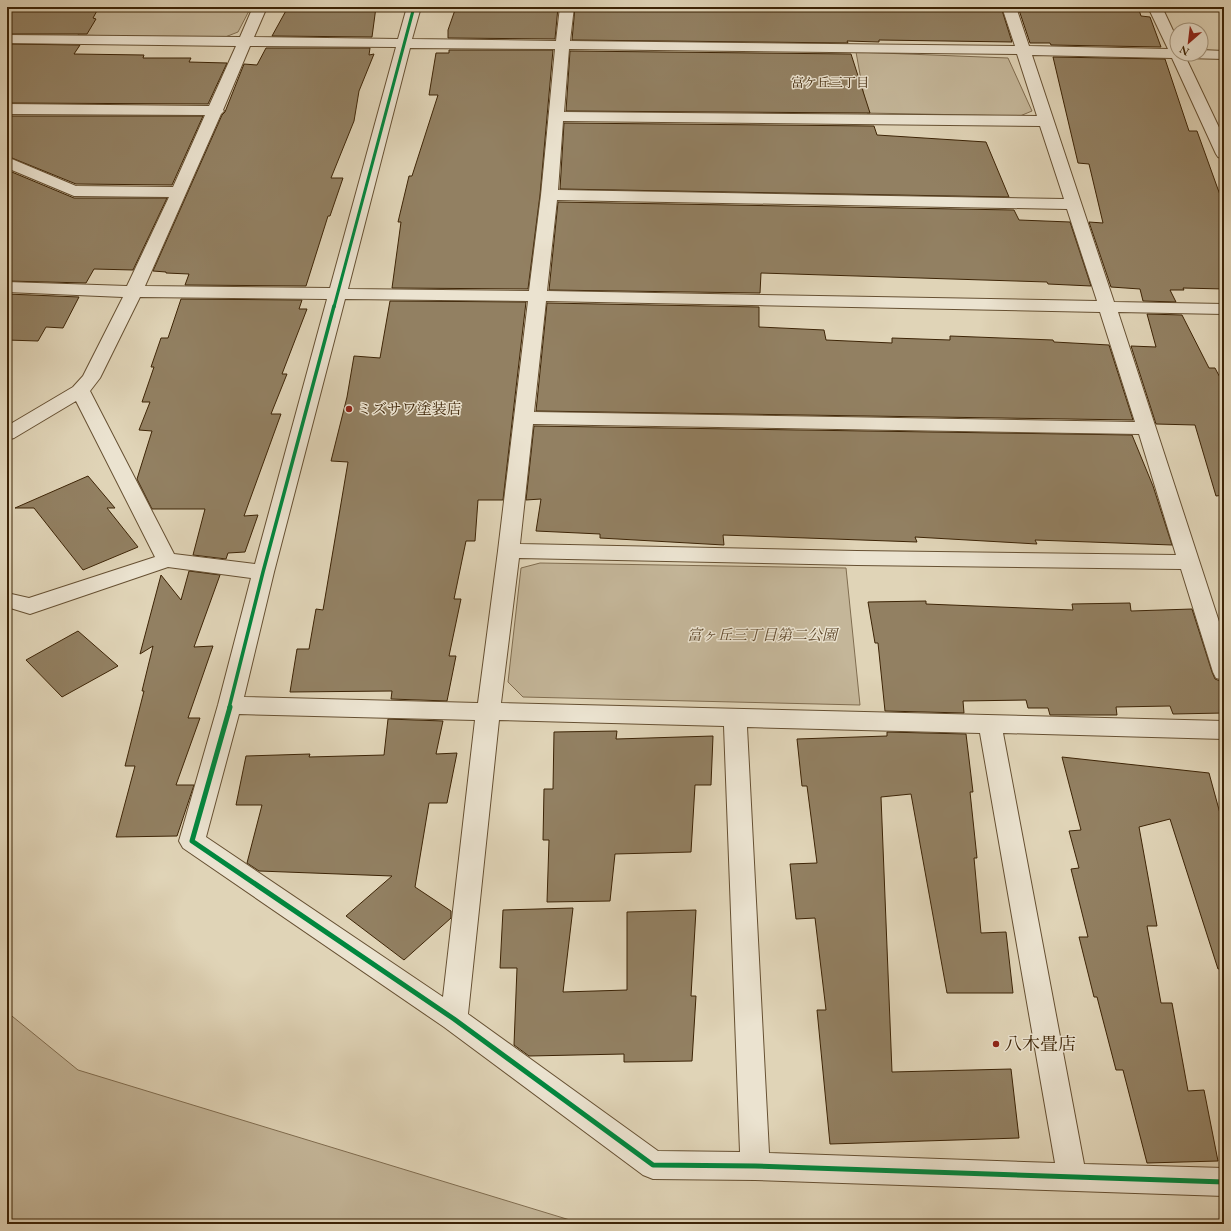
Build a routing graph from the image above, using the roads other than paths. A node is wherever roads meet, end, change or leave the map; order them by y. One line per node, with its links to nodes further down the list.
1 (260, 7): 8 (street)
2 (414, 7): 9 (street)
3 (567, 7): 10 (street)
4 (1009, 7): 11 (street)
5 (1155, 7): 6 (street)
6 (1169, 37)
7 (7, 39): 8 (street)
8 (244, 42): 9 (street); 17 (street)
9 (405, 44): 10 (street); 27 (street)
10 (562, 46): 11 (street); 18 (street)
11 (1023, 50): 12 (street); 19 (street)
12 (1169, 54)
13 (1209, 55): 14 (street)
14 (1224, 55)
15 (1181, 62): 20 (street)
16 (7, 110): 17 (street)
17 (216, 111): 22 (street)
18 (556, 116): 19 (street); 23 (street)
19 (1046, 121): 24 (street)
20 (1224, 154)
21 (7, 162): 22 (street)
22 (179, 192): 26 (street)
23 (549, 195): 24 (street); 28 (street)
24 (1073, 204): 29 (street)
25 (7, 287): 26 (street)
26 (134, 291): 27 (street); 31 (street)
27 (338, 294): 28 (street); 38 (street)
28 (537, 296): 29 (street); 32 (street)
29 (1106, 306): 30 (street); 33 (street)
30 (1224, 309)
31 (80, 391): 34 (street); 36 (street)
32 (524, 418): 33 (street); 35 (street)
33 (1147, 428): 37 (street)
34 (7, 434)
35 (509, 551): 37 (street); 42 (street)
36 (168, 560): 38 (street); 39 (street)
37 (1189, 562): 40 (street)
38 (264, 572): 41 (street)
39 (7, 600)
40 (1224, 672)
41 (230, 705): 42 (street); 46 (street)
42 (488, 711): 43 (street); 46 (street)
43 (735, 717): 44 (street); 47 (street)
44 (990, 724): 45 (street); 48 (street)
45 (1224, 730)
46 (454, 1019): 47 (street)
47 (755, 1166): 48 (street)
48 (1072, 1178): 49 (street)
49 (1224, 1182)

